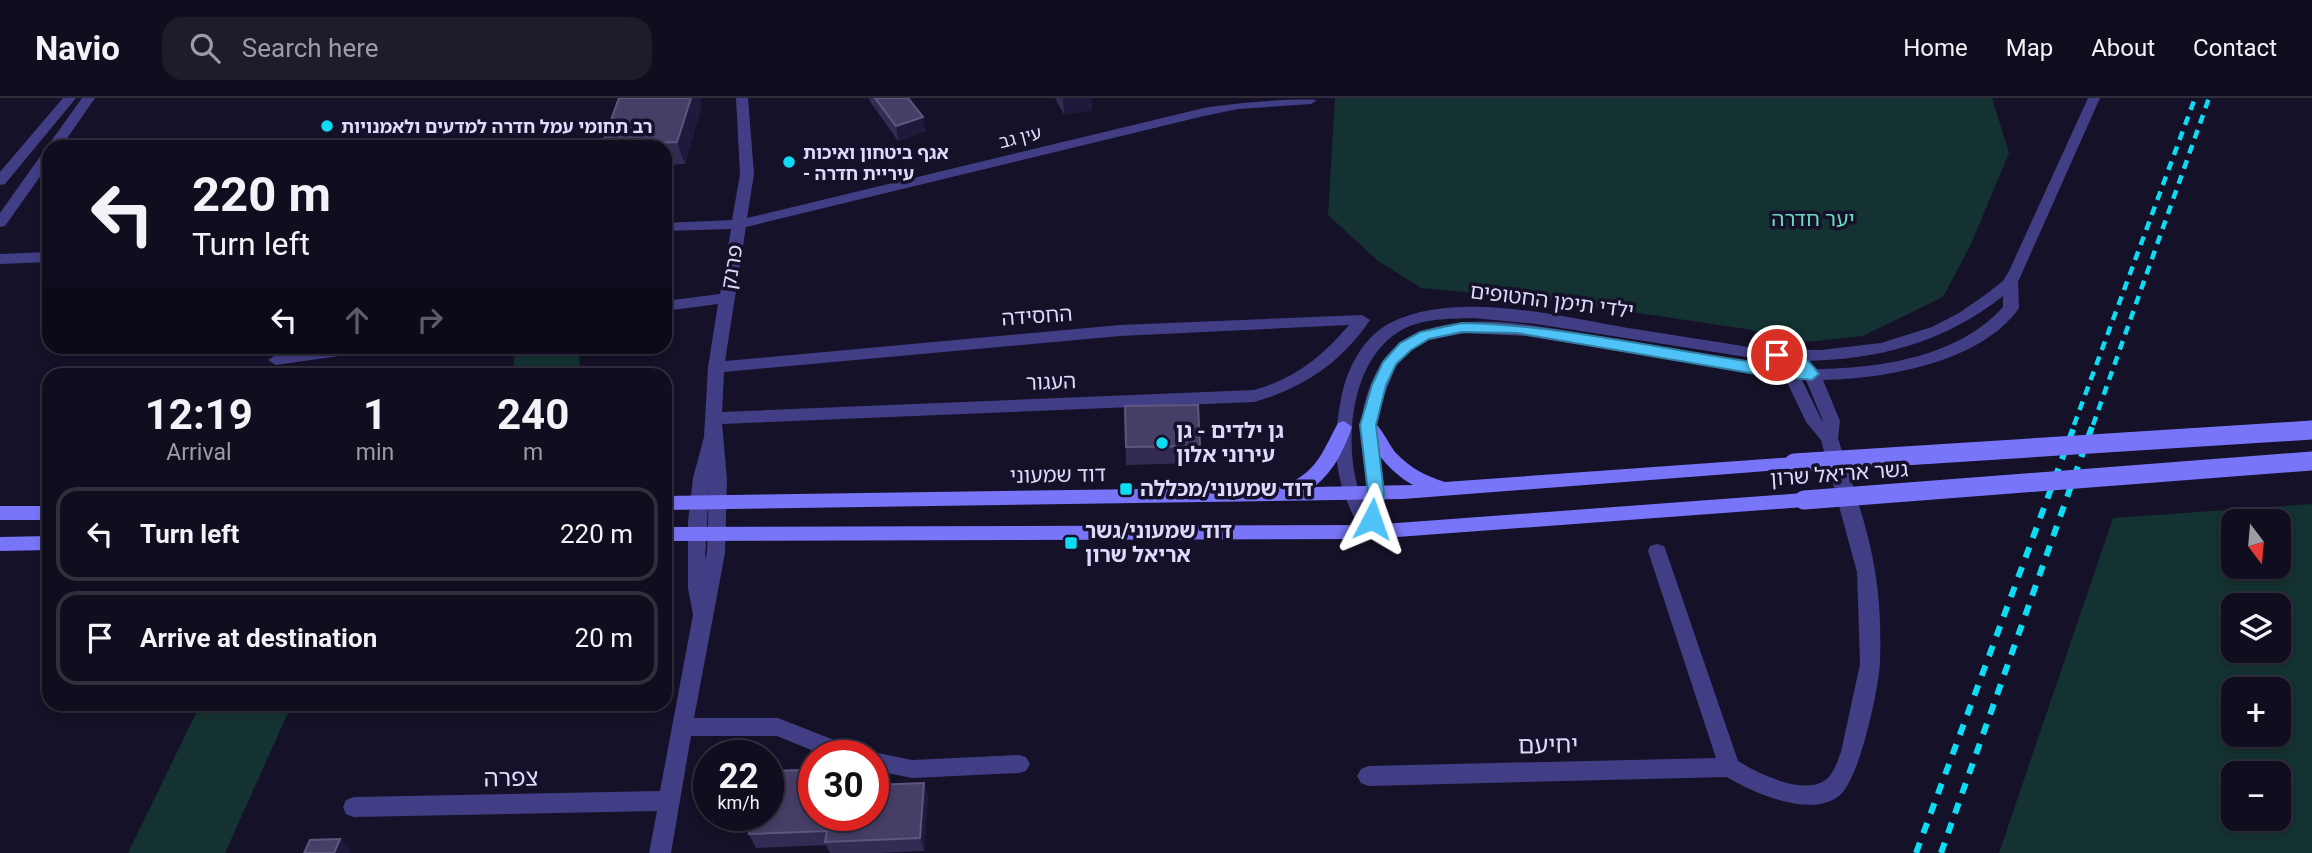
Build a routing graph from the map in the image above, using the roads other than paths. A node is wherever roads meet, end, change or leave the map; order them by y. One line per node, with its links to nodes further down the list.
1 (70, 98): 8 (street)
2 (89, 98): 6 (street)
3 (742, 98): 10 (street, פרנק)
4 (2094, 98): 14 (street, ילדי תימן החטופים)
5 (1311, 100): 10 (street, עין גב)
6 (59, 140)
7 (42, 164): 9 (street)
8 (0, 181)
9 (0, 223)
10 (740, 224): 11 (street, עין גב); 15 (street, פרנק)
11 (672, 228)
12 (42, 257): 13 (street)
13 (0, 259)
14 (2010, 282): 19 (street, ילדי תימן החטופים); 23 (street, ילדי תימן החטופים)
15 (726, 298): 16 (street); 21 (street, פרנק)
16 (672, 305)
17 (1362, 320): 21 (street, החסידה); 24 (street, העגור)
18 (318, 354): 20 (street)
19 (1796, 356): 22 (street); 23 (street); 26 (street, ילדי תימן החטופים)
20 (276, 360)
21 (716, 367): 24 (street, פרנק)
22 (1791, 373): 23 (street, ילדי תימן החטופים); 25 (street, ילדי תימן החטופים); 28 (street)
23 (1812, 374): 28 (street)
24 (714, 418): 35 (street, פרנק)
25 (1368, 425): 30 (main road); 31 (street, ילדי תימן החטופים)
26 (1344, 426): 32 (street, ילדי תימן החטופים); 33 (main road)
27 (2312, 430): 30 (main road, גשר אריאל שרון, bridge)
28 (1829, 438): 48 (street)
29 (2312, 461): 38 (main road, גשר אריאל שרון, bridge)
30 (1451, 490): 31 (main road, דוד שמעוני)
31 (1376, 493): 32 (main road, דוד שמעוני); 38 (street, ילדי תימן החטופים)
32 (1351, 494): 33 (main road, דוד שמעוני); 38 (street, ילדי תימן החטופים)
33 (1274, 495): 35 (main road, דוד שמעוני)
34 (672, 503): 35 (main road, דוד שמעוני)
35 (708, 503): 39 (street, פרנק)
36 (0, 513): 37 (main road)
37 (42, 513)
38 (1370, 532): 39 (main road)
39 (707, 533): 40 (main road); 44 (street, פרנק)
40 (672, 534)
41 (42, 543): 42 (main road)
42 (0, 544)
43 (1657, 551): 48 (street)
44 (682, 726): 45 (street); 50 (street, פרנק)
45 (812, 740)
46 (889, 764): 47 (street)
47 (1020, 764)
48 (1730, 766): 49 (street, יחיעם)
49 (1368, 776)
50 (669, 801): 51 (street, צפרה); 52 (street, פרנק)
51 (354, 807)
52 (660, 853)

